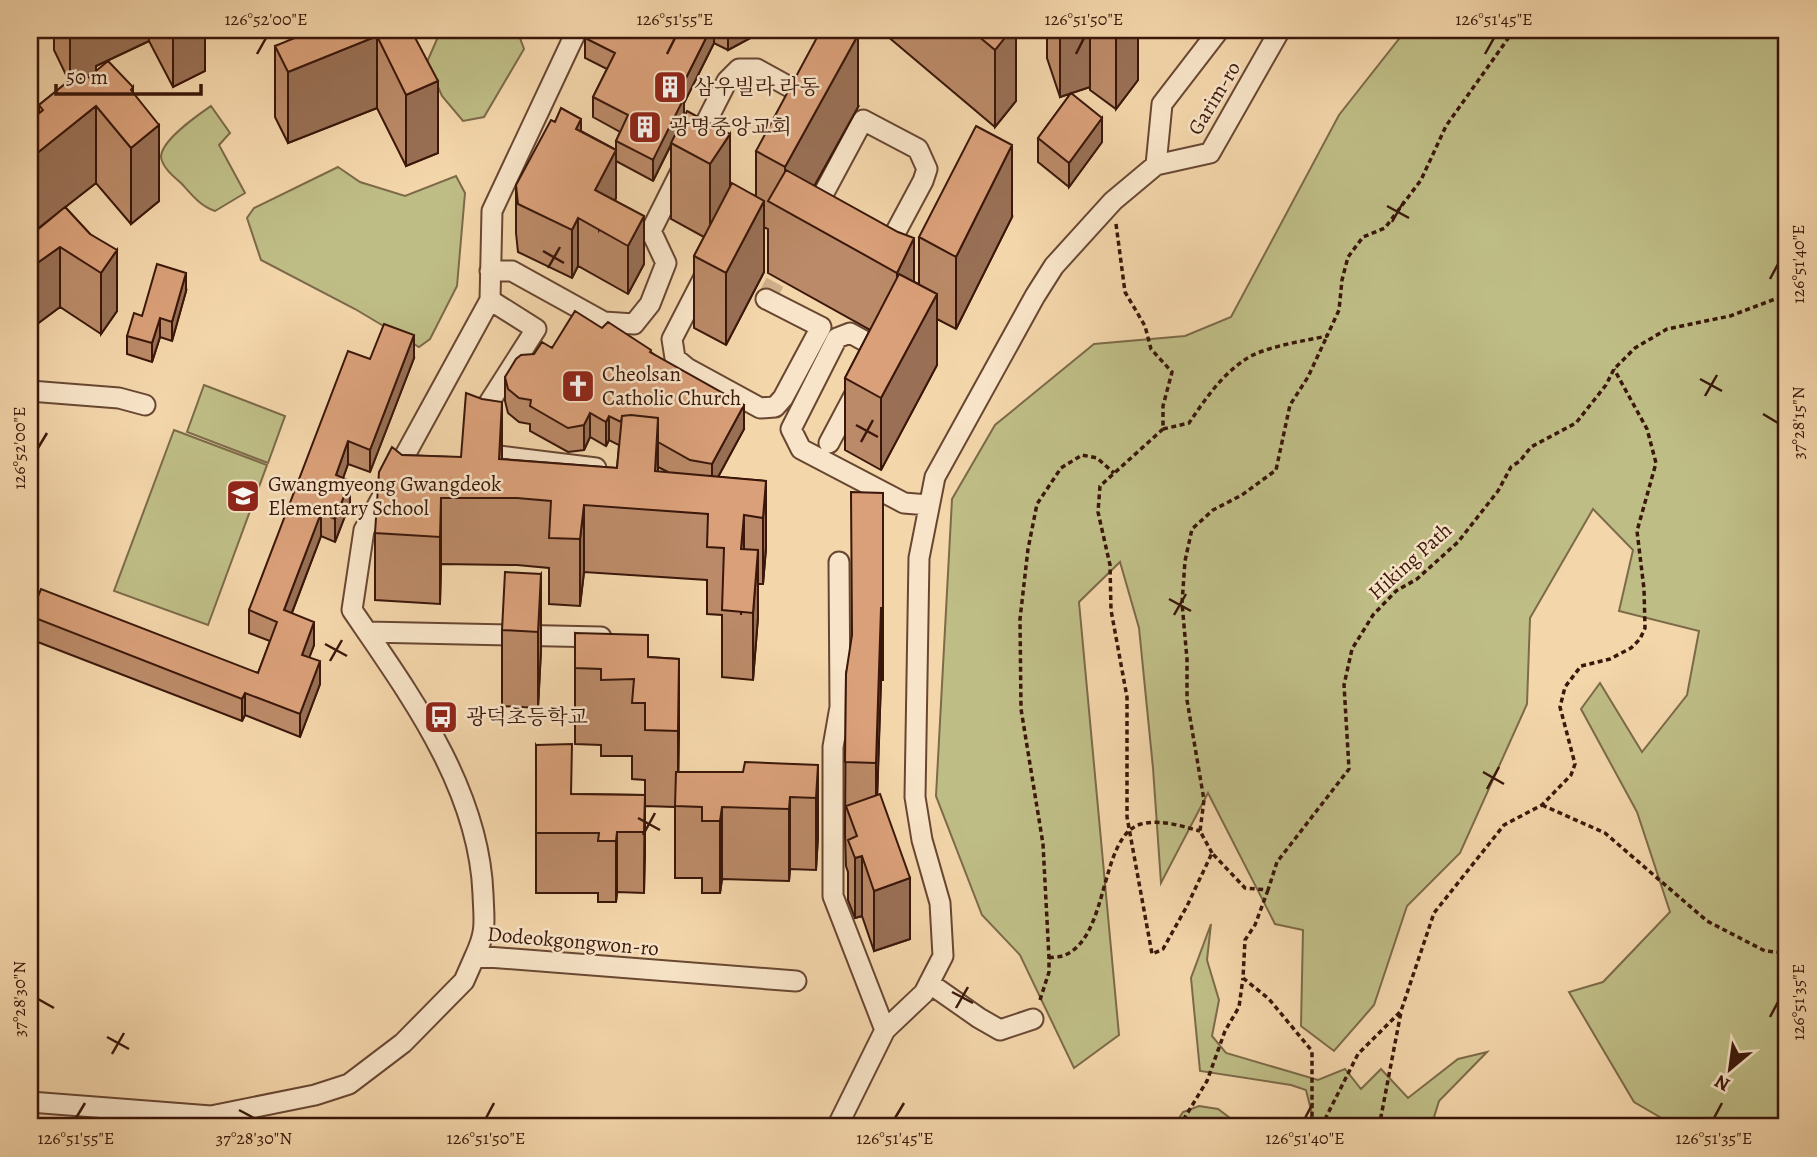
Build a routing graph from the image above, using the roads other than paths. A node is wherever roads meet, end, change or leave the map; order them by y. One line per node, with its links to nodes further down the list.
1 (577, 30): 11 (street, Dodeokgongwon-ro)
2 (625, 30): 3 (street)
3 (665, 30)
4 (1219, 30): 7 (street, Garim-ro)
5 (1280, 30): 7 (street, Garim-ro)
6 (790, 127): 11 (street)
7 (1156, 165): 18 (street)
8 (800, 236): 10 (street)
9 (714, 257): 12 (street)
10 (878, 263)
11 (490, 271): 13 (street, Dodeokgongwon-ro)
12 (766, 299)
13 (490, 300): 17 (street); 20 (street, Dodeokgongwon-ro)
14 (30, 391): 15 (street)
15 (145, 405)
16 (829, 443): 18 (street)
17 (612, 470)
18 (928, 505): 24 (street)
19 (839, 562): 26 (street)
20 (368, 632): 21 (street); 22 (street, Dodeokgongwon-ro)
21 (619, 637)
22 (475, 956): 23 (street, Dodeokgongwon-ro); 27 (street)
23 (796, 982)
24 (929, 982): 25 (street); 26 (street)
25 (1033, 1019)
26 (885, 1030): 28 (street)
27 (30, 1102)
28 (837, 1127)

